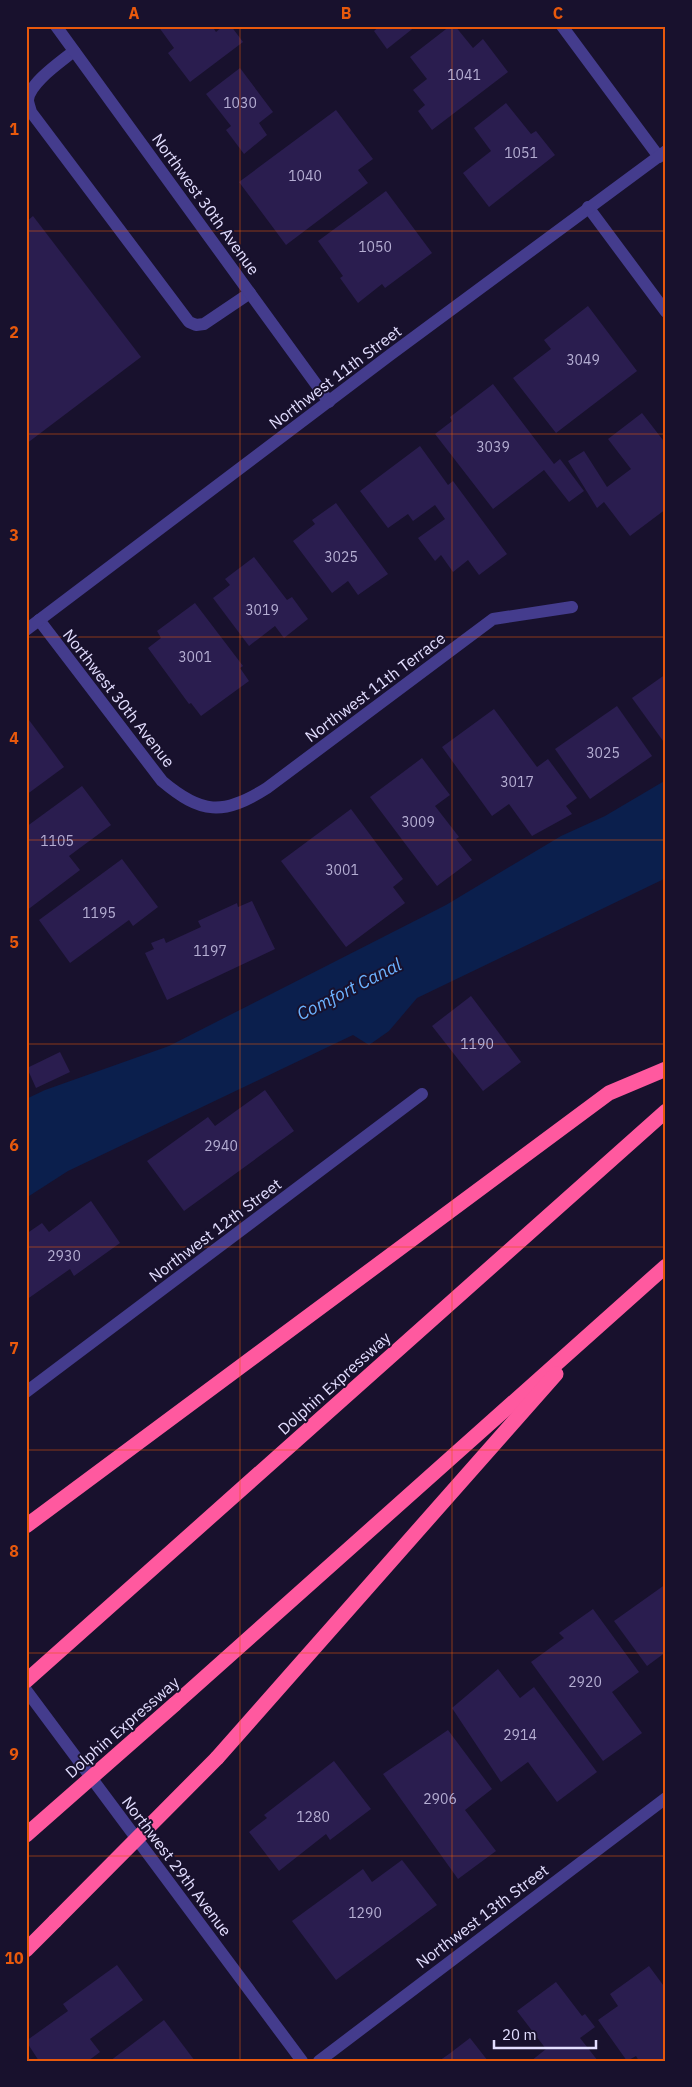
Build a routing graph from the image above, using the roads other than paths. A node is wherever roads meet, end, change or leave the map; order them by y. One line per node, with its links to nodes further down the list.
1 (56, 26): 3 (street, Northwest 30th Avenue)
2 (562, 26): 4 (street)
3 (74, 51): 6 (street, Northwest 30th Avenue); 6 (street)
4 (662, 154): 5 (street, Northwest 11th Street)
5 (588, 208): 7 (street); 8 (street, Northwest 11th Street)
6 (250, 293): 8 (street, Northwest 30th Avenue)
7 (666, 312)
8 (329, 402): 10 (street, Northwest 11th Street)
9 (572, 607): 12 (street, Northwest 11th Terrace)
10 (39, 620): 11 (street, Northwest 11th Street); 12 (street, Northwest 30th Avenue)
11 (26, 630)
12 (203, 808)
13 (666, 1069): 19 (highway)
14 (422, 1094): 18 (street, Northwest 12th Street)
15 (666, 1111): 20 (highway, Dolphin Expressway)
16 (666, 1266): 17 (highway, Dolphin Expressway)
17 (602, 1322): 23 (highway, Dolphin Expressway, bridge); 24 (highway, bridge)
18 (26, 1392)
19 (26, 1526)
20 (26, 1681)
21 (26, 1690): 25 (street, Northwest 29th Avenue)
22 (666, 1798): 26 (street, Northwest 13th Street)
23 (26, 1835)
24 (26, 1950)
25 (302, 2061)
26 (319, 2061)

